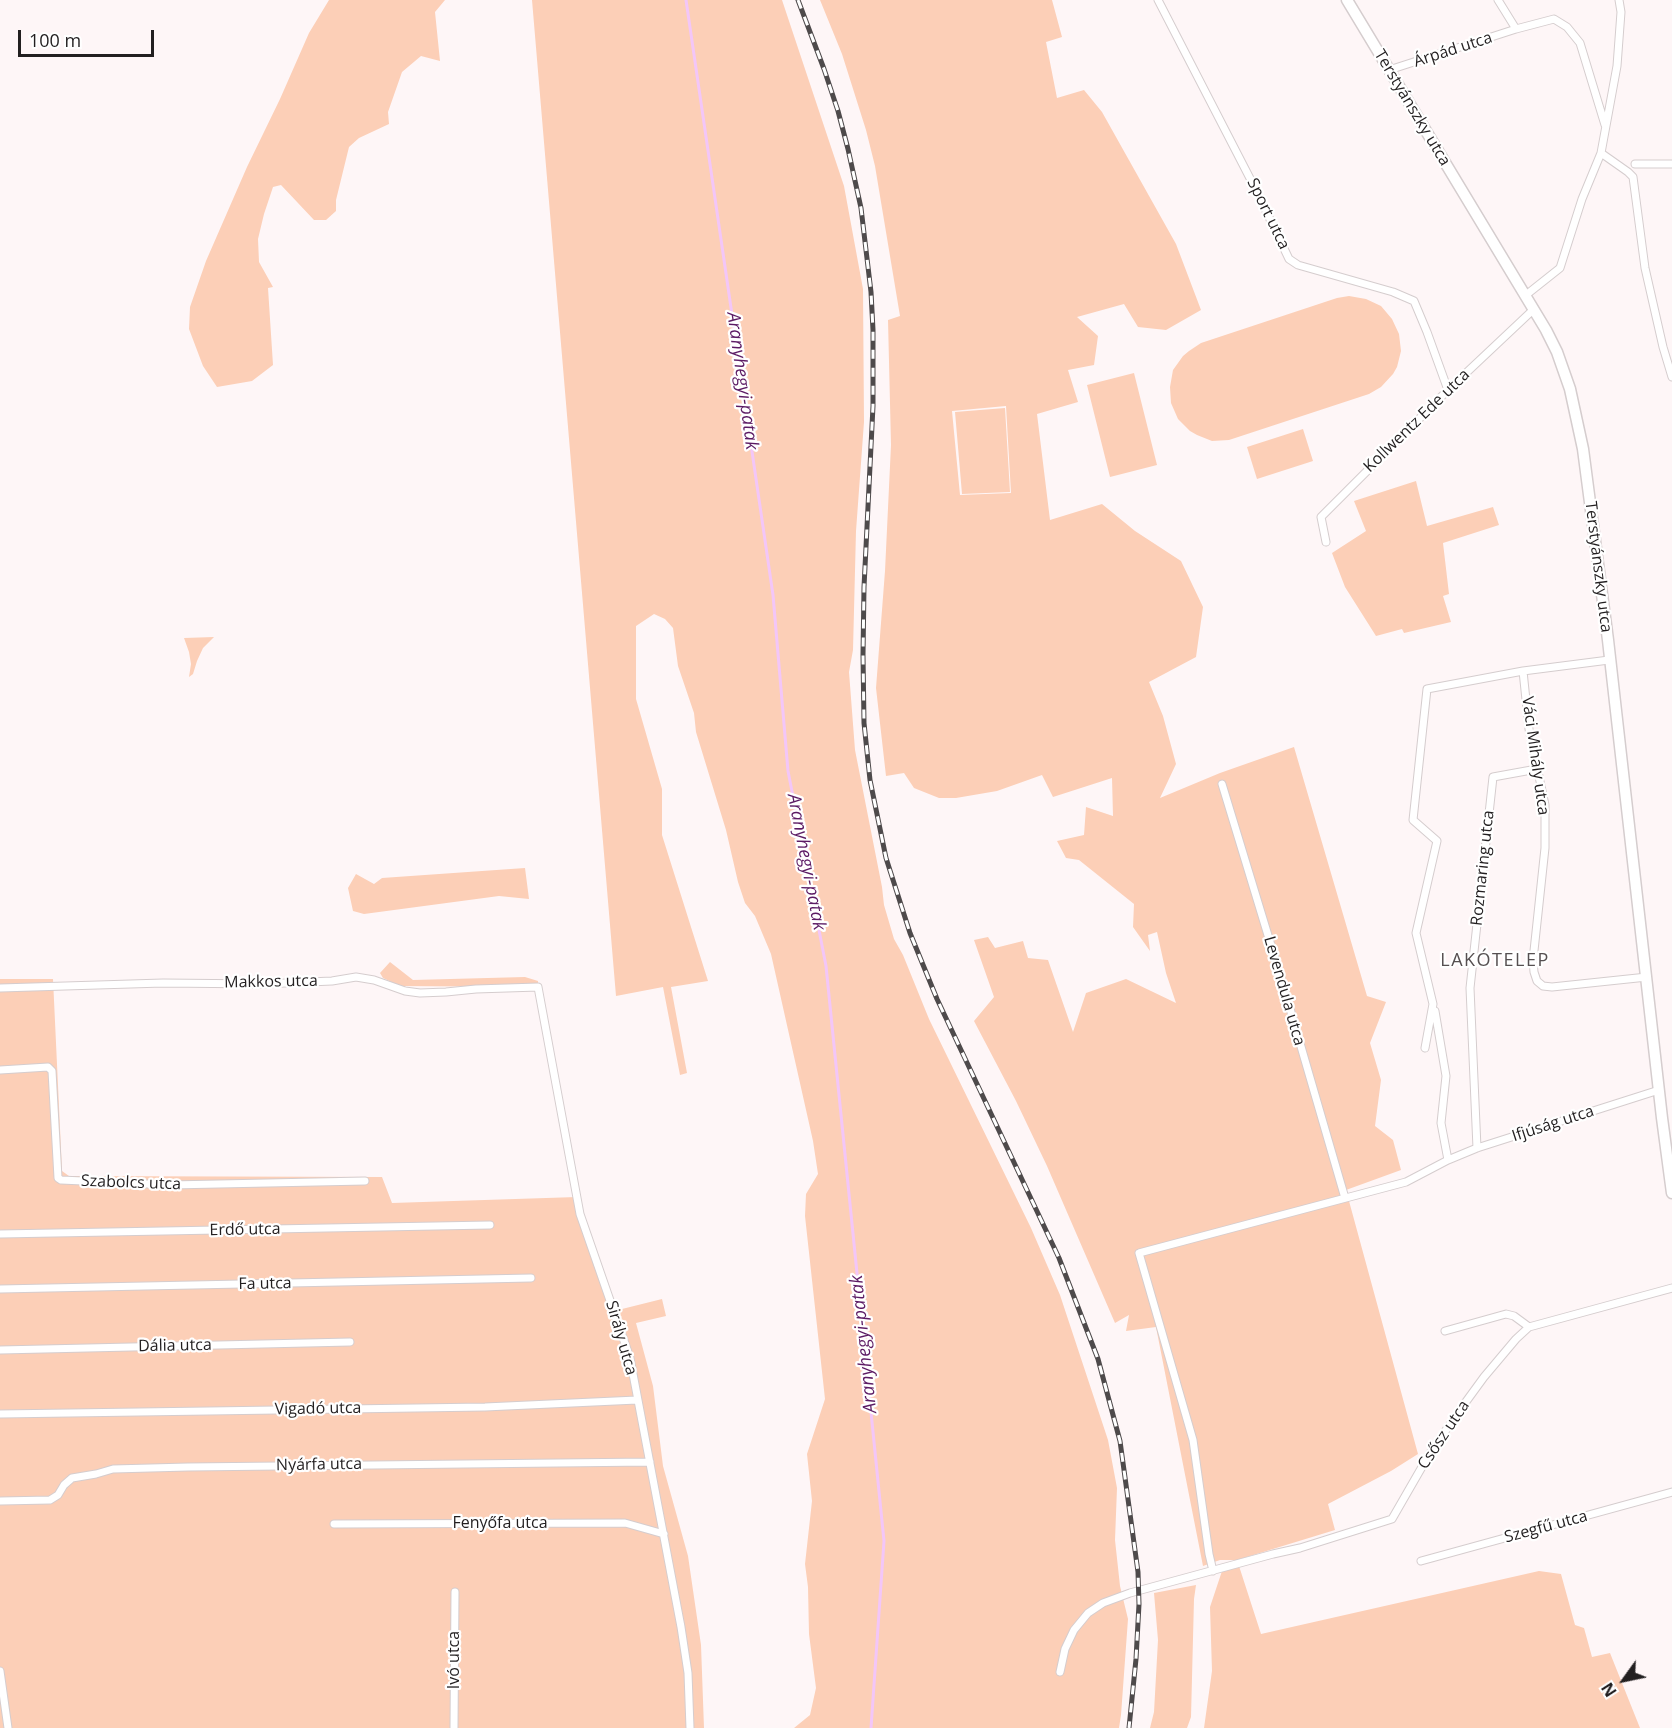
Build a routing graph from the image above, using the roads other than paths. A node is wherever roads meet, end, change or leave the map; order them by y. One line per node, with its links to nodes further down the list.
1 (1158, 0): 14 (street, Sport utca)
2 (1347, 0): 6 (main road, Terstyánszky utca)
3 (1498, 0): 5 (street, Árpád utca)
4 (1620, 0): 7 (street)
5 (1516, 29): 6 (street, Árpád utca); 7 (street, Árpád utca)
6 (1389, 70): 11 (main road, Terstyánszky utca)
7 (1605, 125): 8 (street)
8 (1600, 153): 11 (street); 13 (street)
9 (1635, 164): 10 (street)
10 (1672, 164)
11 (1526, 295): 12 (main road, Terstyánszky utca)
12 (1534, 309): 14 (street, Kollwentz Ede utca); 16 (main road, Terstyánszky utca)
13 (1672, 377)
14 (1448, 390): 15 (street, Kollwentz Ede utca)
15 (1326, 542)
16 (1609, 660): 17 (street); 20 (main road, Terstyánszky utca)
17 (1523, 671): 18 (street, Váci Mihály utca); 23 (street)
18 (1537, 769): 20 (street, Váci Mihály utca); 27 (street, Rozmaring utca)
19 (1222, 784): 31 (street, Levendula utca)
20 (1647, 977): 26 (main road, Terstyánszky utca)
21 (538, 987): 22 (street, Makkos utca); 41 (street, Sirály utca)
22 (0, 988)
23 (1433, 1004): 24 (street); 28 (street)
24 (1425, 1048)
25 (0, 1071): 29 (street, Szabolcs utca)
26 (1659, 1089): 27 (street, Ifjúság utca); 30 (main road, Terstyánszky utca)
27 (1477, 1148): 28 (street, Ifjúság utca)
28 (1448, 1160): 31 (street, Ifjúság utca)
29 (365, 1181)
30 (1672, 1193)
31 (1345, 1198): 49 (street, Ifjúság utca)
32 (490, 1226): 33 (street, Erdő utca)
33 (0, 1234)
34 (531, 1278): 36 (street, Fa utca)
35 (1672, 1288): 37 (street)
36 (0, 1289)
37 (1529, 1327): 38 (street); 49 (street, Csősz utca)
38 (1445, 1330)
39 (350, 1342): 40 (street, Dália utca)
40 (0, 1350)
41 (637, 1400): 42 (street, Vigadó utca); 43 (street, Sirály utca)
42 (0, 1414)
43 (650, 1462): 45 (street, Nyárfa utca); 47 (street, Sirály utca)
44 (1672, 1492): 48 (street, Szegfű utca)
45 (0, 1502)
46 (334, 1524): 47 (street, Fenyőfa utca)
47 (664, 1534): 56 (street, Sirály utca)
48 (1421, 1561)
49 (1213, 1571): 52 (street, Csősz utca)
50 (455, 1592): 55 (street, Ivó utca)
51 (0, 1671): 53 (street)
52 (1060, 1672)
53 (2, 1700): 54 (street)
54 (8, 1728)
55 (454, 1728)
56 (690, 1728)

